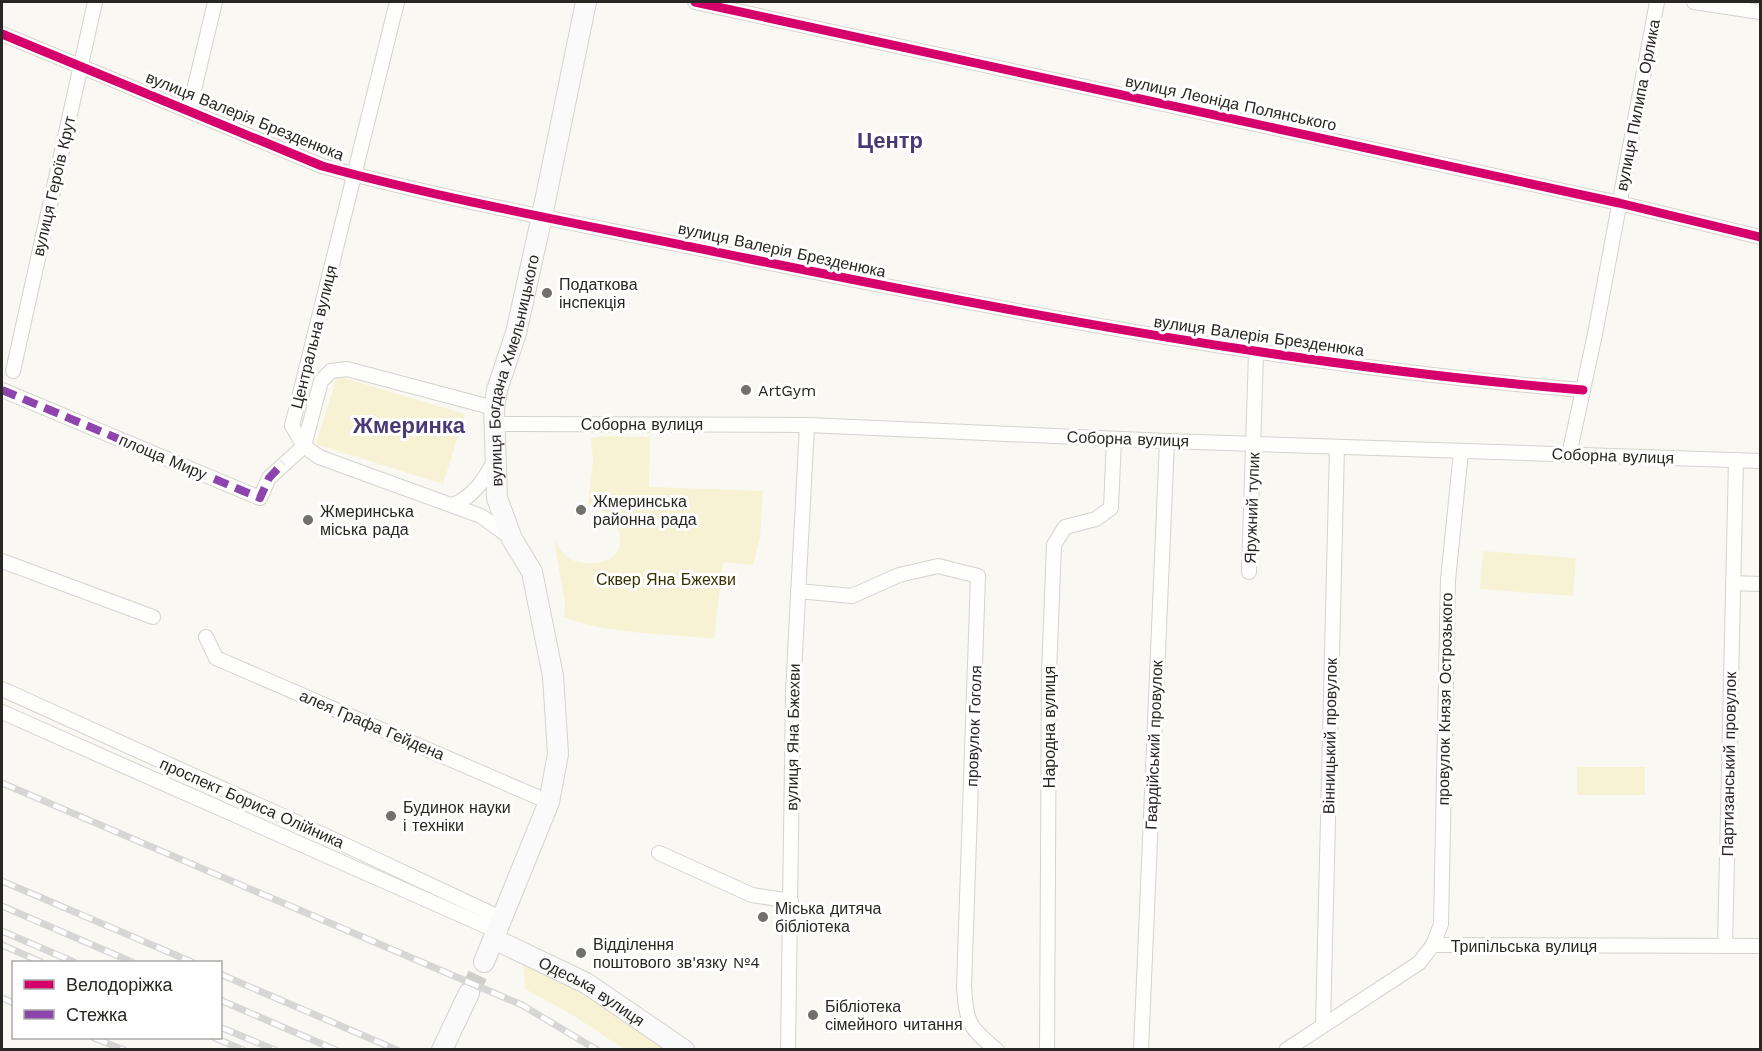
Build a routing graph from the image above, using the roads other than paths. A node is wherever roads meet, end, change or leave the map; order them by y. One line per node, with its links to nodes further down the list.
1 (95, 2): 11 (street, вулиця Героїв Крут)
2 (215, 2): 12 (street)
3 (397, 2): 13 (street, Центральна вулиця)
4 (586, 2): 15 (street, вулиця Богдана Хмельницького)
5 (695, 2): 14 (street, вулиця Леоніда Полянського)
6 (1657, 2): 14 (street, вулиця Пилипа Орлика)
7 (1694, 2): 8 (street)
8 (1735, 5): 9 (street)
9 (1761, 12)
10 (2, 34): 11 (street, вулиця Валерія Брезденюка)
11 (81, 67): 12 (street, вулиця Валерія Брезденюка); 18 (street, вулиця Героїв Крут)
12 (189, 111): 13 (street, вулиця Валерія Брезденюка)
13 (355, 175): 15 (street, вулиця Валерія Брезденюка); 26 (street, Центральна вулиця)
14 (1619, 203): 16 (street, вулиця Леоніда Полянського); 20 (street, вулиця Пилипа Орлика)
15 (542, 216): 17 (street, вулиця Валерія Брезденюка); 21 (street, вулиця Богдана Хмельницького)
16 (1761, 237)
17 (1256, 353): 20 (street, вулиця Валерія Брезденюка); 25 (street, Яружний тупик)
18 (13, 371)
19 (2, 390): 26 (street, площа Миру)
20 (1583, 390): 29 (street, вулиця Пилипа Орлика)
21 (494, 416): 22 (street, Соборна вулиця); 26 (street, Соборна вулиця); 32 (street, вулиця Богдана Хмельницького)
22 (807, 425): 23 (street, Соборна вулиця); 39 (street, вулиця Яна Бжехви)
23 (1114, 439): 24 (street, Соборна вулиця); 58 (street, Народна вулиця)
24 (1167, 441): 25 (street, Соборна вулиця); 59 (street, Гвардійський провулок)
25 (1254, 444): 27 (street, Соборна вулиця); 36 (street, Яружний тупик)
26 (304, 446): 33 (street)
27 (1337, 447): 28 (street, Соборна вулиця); 53 (street, Вінницький провулок)
28 (1461, 452): 29 (street, Соборна вулиця); 48 (street, провулок Князя Острозького)
29 (1569, 455): 30 (street, Соборна вулиця)
30 (1736, 460): 31 (street, Соборна вулиця); 37 (street, Партизанський провулок)
31 (1761, 461)
32 (494, 462): 33 (street); 34 (street, вулиця Богдана Хмельницького)
33 (453, 505): 34 (street)
34 (512, 539): 44 (street, вулиця Богдана Хмельницького)
35 (2, 561): 40 (street)
36 (1249, 572)
37 (1733, 583): 38 (street); 49 (street, Партизанський провулок)
38 (1761, 584)
39 (798, 591): 46 (street, вулиця Яна Бжехви); 57 (street, провулок Гоголя)
40 (153, 617)
41 (206, 637): 44 (street, алея Графа Гейдена)
42 (2, 689): 47 (street, проспект Бориса Олійника)
43 (2, 712): 47 (street, проспект Бориса Олійника)
44 (549, 802): 47 (street, вулиця Богдана Хмельницького)
45 (658, 853): 46 (street)
46 (790, 901): 56 (street, вулиця Яна Бжехви)
47 (498, 930): 51 (street, вулиця Богдана Хмельницького); 55 (street, Одеська вулиця)
48 (1433, 945): 49 (street, Трипільська вулиця); 53 (street, Трипільська вулиця)
49 (1725, 946): 50 (street, Трипільська вулиця)
50 (1761, 946)
51 (483, 962)
52 (469, 993): 54 (street)
53 (1323, 1025): 60 (street, Трипільська вулиця)
54 (442, 1050)
55 (684, 1050)
56 (788, 1050)
57 (997, 1050)
58 (1047, 1050)
59 (1142, 1050)
60 (1286, 1050)

